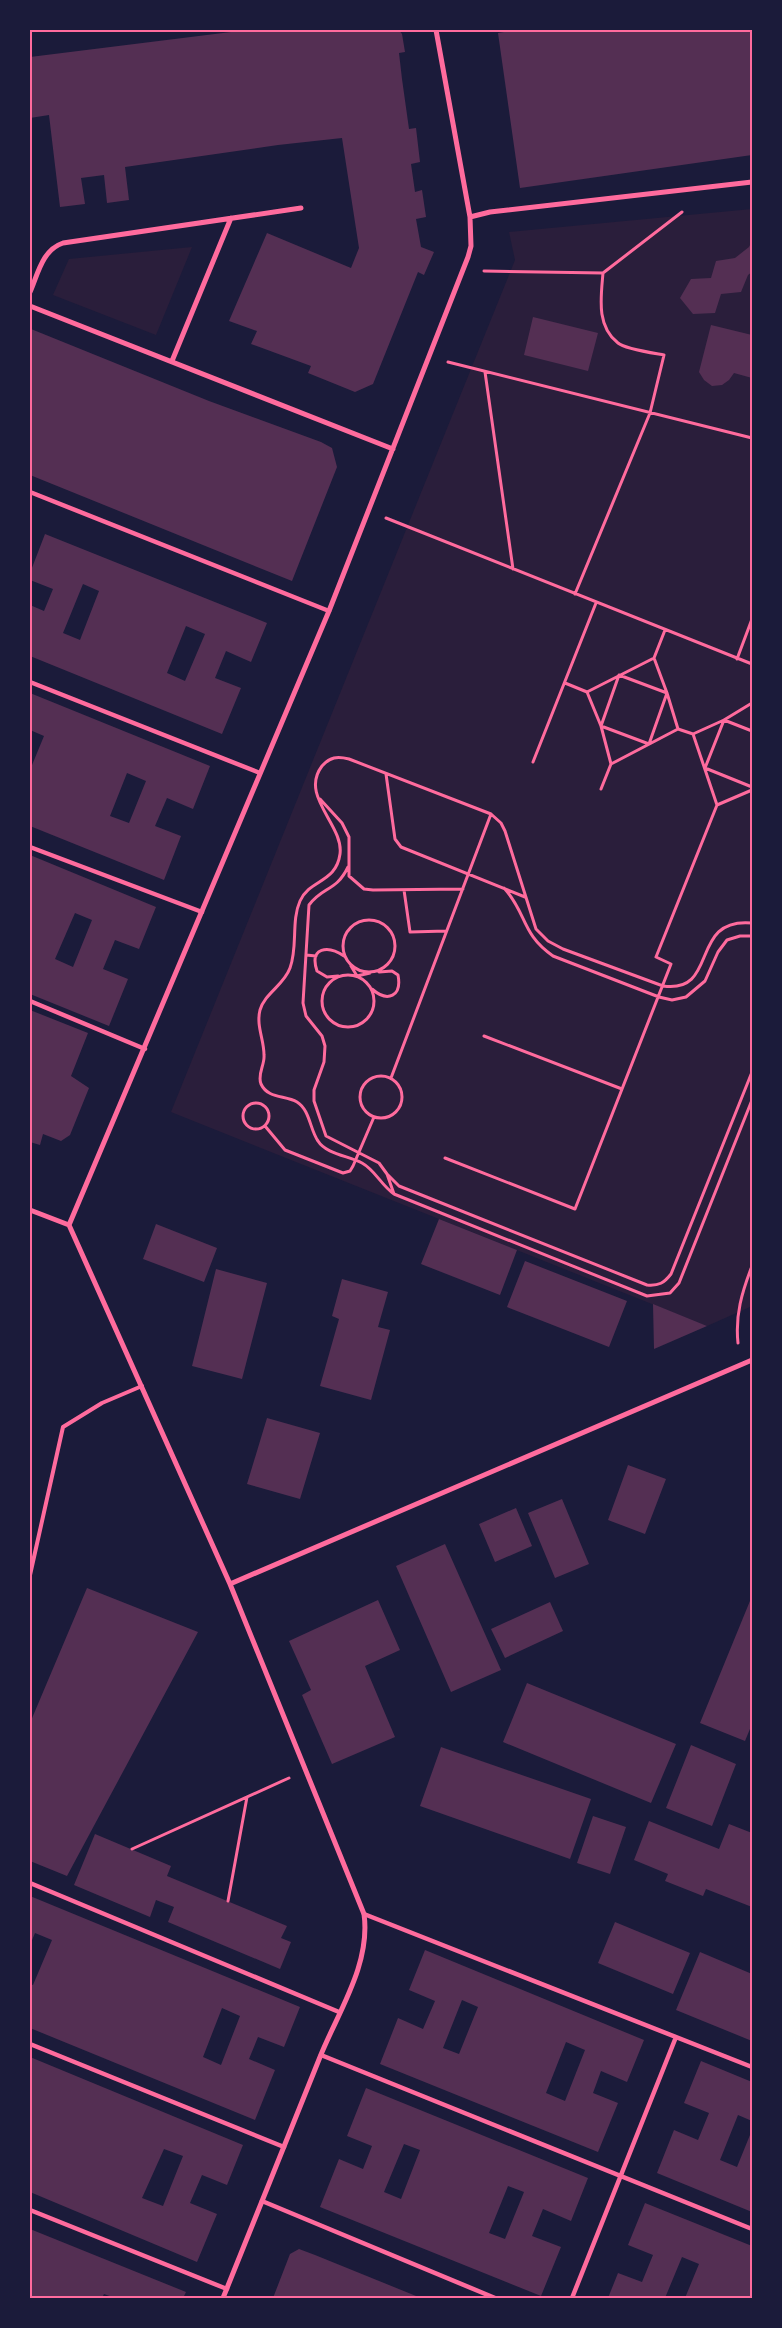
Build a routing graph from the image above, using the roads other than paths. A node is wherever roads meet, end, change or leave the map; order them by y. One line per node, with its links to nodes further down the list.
1 (436, 30): 4 (street)
2 (752, 182): 4 (street)
3 (301, 208): 5 (street)
4 (470, 217): 9 (street)
5 (230, 218): 6 (street); 8 (street)
6 (30, 292)
7 (30, 306): 8 (street)
8 (172, 361): 9 (street)
9 (393, 449): 11 (street)
10 (30, 492): 11 (street)
11 (329, 611): 13 (street)
12 (30, 682): 13 (street)
13 (260, 773): 15 (street)
14 (30, 846): 15 (street)
15 (202, 912): 17 (street)
16 (30, 1002): 17 (street)
17 (145, 1049): 19 (street)
18 (30, 1210): 19 (street)
19 (69, 1225): 21 (street)
20 (752, 1360): 23 (street)
21 (142, 1386): 22 (lane); 23 (street)
22 (30, 1575)
23 (230, 1584): 25 (street)
24 (30, 1883): 26 (street)
25 (364, 1914): 26 (street); 27 (street)
26 (340, 2012): 29 (street)
27 (676, 2037): 30 (street); 32 (street)
28 (30, 2044): 31 (street)
29 (321, 2054): 31 (street); 32 (street)
30 (752, 2067)
31 (284, 2147): 33 (street)
32 (620, 2176): 35 (street); 39 (street)
33 (262, 2201): 36 (street); 38 (street)
34 (30, 2210): 36 (street)
35 (752, 2229)
36 (227, 2289): 37 (street)
37 (223, 2298)
38 (495, 2298)
39 (572, 2298)

